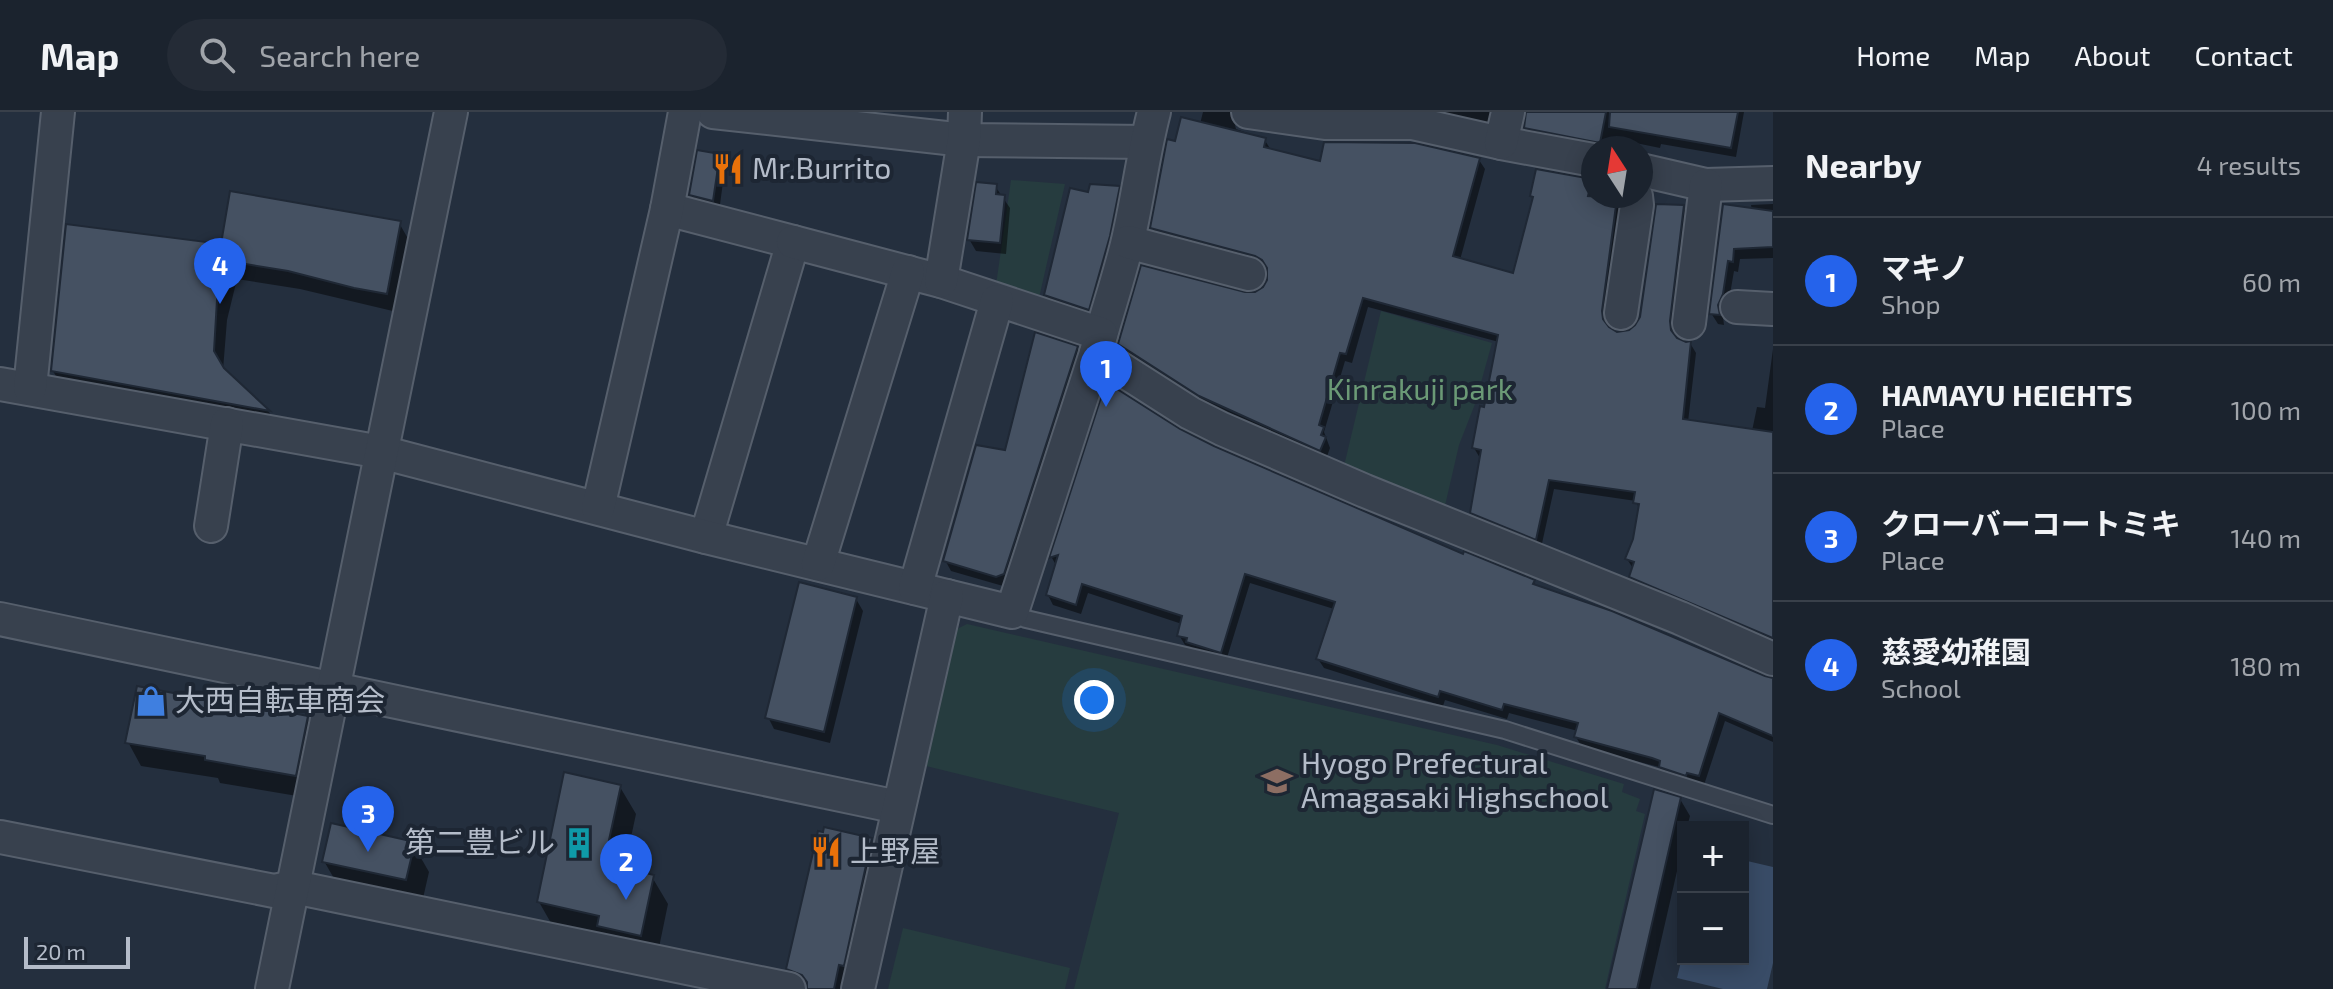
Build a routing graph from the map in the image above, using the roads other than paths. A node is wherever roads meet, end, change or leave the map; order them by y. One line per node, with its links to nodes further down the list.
1 (58, 112): 26 (street)
2 (451, 112): 28 (street)
3 (685, 112): 14 (street)
4 (713, 112): 6 (street)
5 (1248, 112): 8 (street)
6 (964, 126): 7 (street); 19 (street)
7 (1150, 127): 16 (street)
8 (1504, 127): 9 (street)
9 (1581, 156)
10 (1653, 173): 12 (street)
11 (1773, 183): 12 (street)
12 (1706, 185): 24 (street)
13 (1637, 208): 23 (street)
14 (667, 209): 15 (street); 29 (street)
15 (793, 242): 17 (street); 31 (street)
16 (1128, 242): 18 (street); 25 (street)
17 (908, 272): 19 (street); 32 (street)
18 (1249, 274)
19 (941, 281): 20 (street)
20 (997, 301): 25 (street); 33 (street)
21 (1737, 307): 22 (street)
22 (1773, 309)
23 (1621, 313)
24 (1689, 323)
25 (1099, 344): 35 (street); 37 (street)
26 (15, 386): 27 (street)
27 (227, 424): 28 (street); 30 (street)
28 (381, 452): 29 (street); 38 (street)
29 (598, 508): 31 (street)
30 (211, 526)
31 (706, 537): 32 (street)
32 (818, 564): 33 (street)
33 (915, 588): 34 (street)
34 (947, 596): 35 (street); 39 (street)
35 (1012, 612): 40 (lane)
36 (0, 619): 38 (street)
37 (1773, 659)
38 (333, 687): 39 (street); 42 (street)
39 (898, 807): 45 (street)
40 (1773, 815)
41 (0, 837): 42 (street)
42 (294, 887): 43 (street); 44 (street)
43 (272, 989)
44 (789, 989)
45 (858, 989)

